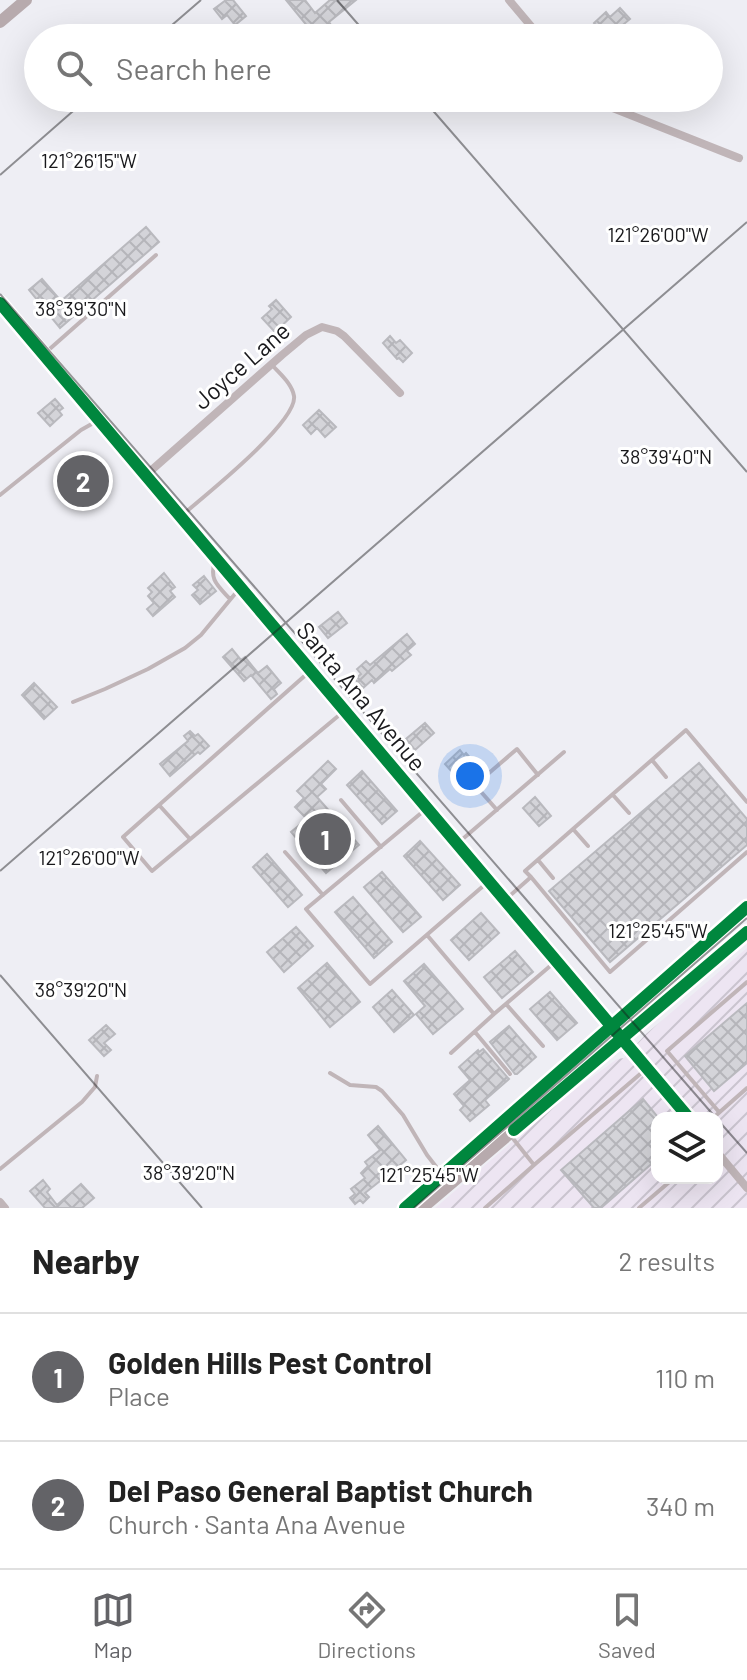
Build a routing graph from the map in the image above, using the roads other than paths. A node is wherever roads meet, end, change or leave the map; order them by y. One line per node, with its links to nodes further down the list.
1 (26, 0): 3 (street)
2 (509, 0): 4 (street)
3 (0, 22)
4 (529, 24)
5 (623, 112): 6 (street)
6 (739, 158)
7 (156, 255): 9 (lane)
8 (0, 303): 9 (street, Santa Ana Avenue)
9 (44, 354): 12 (street, Santa Ana Avenue)
10 (271, 364): 11 (street, Joyce Lane); 13 (street, Joyce Lane); 15 (lane)
11 (400, 393)
12 (99, 419): 13 (street, Santa Ana Avenue); 14 (lane)
13 (146, 475): 15 (street, Santa Ana Avenue)
14 (0, 495)
15 (181, 516): 16 (street, Santa Ana Avenue)
16 (216, 558): 17 (street, Santa Ana Avenue); 18 (lane)
17 (241, 587): 18 (lane); 19 (street, Santa Ana Avenue)
18 (230, 599): 20 (lane)
19 (311, 670): 21 (street, Santa Ana Avenue); 29 (lane)
20 (73, 702)
21 (345, 710): 30 (street, Santa Ana Avenue); 34 (lane)
22 (564, 752): 24 (lane)
23 (652, 760): 25 (lane); 26 (lane); 28 (lane)
24 (538, 775): 31 (lane); 31 (lane)
25 (666, 777)
26 (613, 795): 32 (lane); 33 (lane)
27 (341, 800): 37 (lane)
28 (747, 802)
29 (159, 805): 34 (lane); 34 (lane)
30 (427, 808): 35 (street, Santa Ana Avenue); 37 (lane)
31 (497, 810): 35 (lane)
32 (629, 813)
33 (573, 829): 36 (lane); 40 (lane)
34 (190, 840)
35 (458, 843): 43 (street, Santa Ana Avenue)
36 (588, 846)
37 (381, 847): 44 (lane)
38 (285, 852): 44 (lane)
39 (747, 852): 41 (lane)
40 (538, 860): 41 (lane); 42 (lane)
41 (531, 877): 45 (lane)
42 (553, 878)
43 (489, 881): 45 (street, Santa Ana Avenue); 48 (lane)
44 (323, 895): 48 (lane)
45 (505, 900): 50 (street, Santa Ana Avenue)
46 (747, 907): 49 (street)
47 (747, 932): 56 (street)
48 (427, 935): 53 (lane)
49 (712, 938): 54 (street); 56 (street)
50 (557, 961): 52 (lane); 54 (street, Santa Ana Avenue)
51 (747, 982): 66 (lane)
52 (506, 1004): 53 (lane); 57 (lane)
53 (494, 1014): 55 (lane)
54 (613, 1026): 56 (street, Santa Ana Avenue); 64 (street); 71 (street)
55 (475, 1032): 58 (lane); 61 (lane)
56 (623, 1038): 59 (street, Santa Ana Avenue); 64 (street)
57 (543, 1046)
58 (451, 1053)
59 (647, 1068): 65 (street, Santa Ana Avenue); 69 (lane)
60 (330, 1073): 71 (lane)
61 (510, 1074)
62 (97, 1076): 70 (lane)
63 (747, 1088): 66 (lane)
64 (545, 1104): 67 (street)
65 (684, 1112)
66 (719, 1112)
67 (509, 1134): 69 (lane); 77 (street)
68 (723, 1159): 73 (street)
69 (534, 1165): 78 (lane)
70 (0, 1169)
71 (443, 1175): 76 (street)
72 (667, 1184): 79 (lane)
73 (747, 1188)
74 (0, 1202): 75 (street)
75 (5, 1208)
76 (405, 1208)
77 (422, 1208)
78 (485, 1208)
79 (639, 1208)

